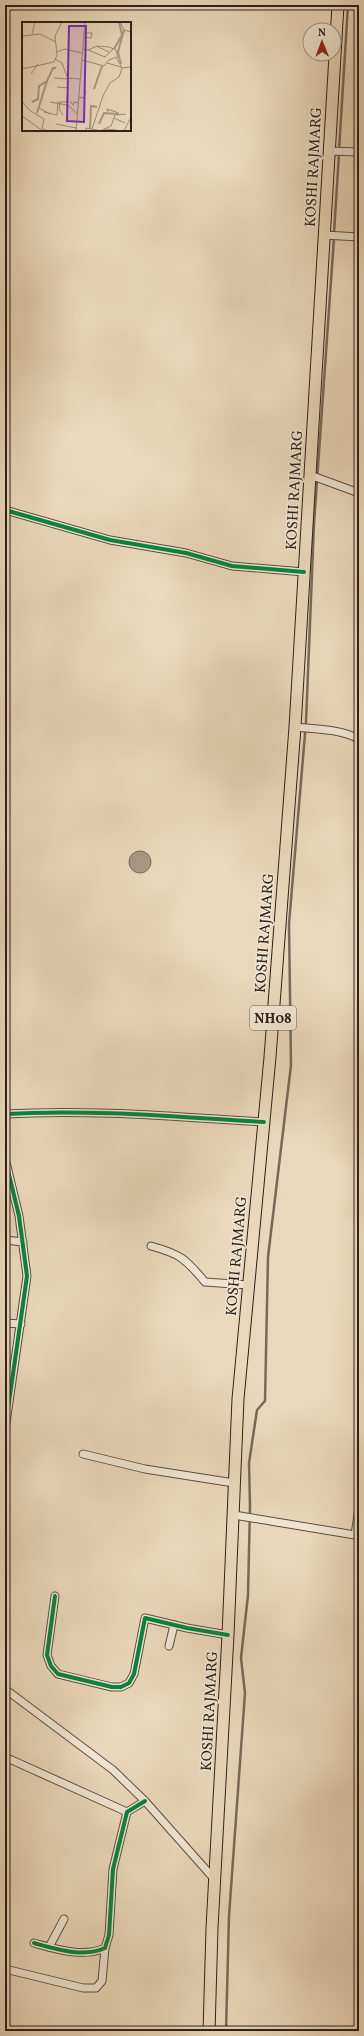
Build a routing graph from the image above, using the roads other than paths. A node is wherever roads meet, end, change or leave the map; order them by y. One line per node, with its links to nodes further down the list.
1 (338, 5): 2 (main road, KOSHI RAJMARG / NH08)
2 (328, 151): 3 (street); 4 (main road, KOSHI RAJMARG / NH08)
3 (359, 152)
4 (324, 235): 5 (street); 6 (main road, KOSHI RAJMARG / NH08)
5 (359, 237)
6 (310, 475): 7 (street); 9 (main road, KOSHI RAJMARG / NH08)
7 (359, 493)
8 (5, 510): 9 (street)
9 (304, 572): 10 (main road, KOSHI RAJMARG / NH08)
10 (298, 727): 11 (street); 13 (main road, KOSHI RAJMARG / NH08)
11 (359, 739)
12 (5, 1114): 13 (street)
13 (264, 1122): 18 (main road, KOSHI RAJMARG / NH08)
14 (5, 1158): 16 (street)
15 (5, 1240): 16 (street)
16 (23, 1242): 20 (street)
17 (151, 1246): 18 (street)
18 (248, 1285): 23 (main road, KOSHI RAJMARG / NH08)
19 (5, 1323): 20 (street)
20 (21, 1324): 21 (street)
21 (5, 1430)
22 (83, 1454): 23 (street)
23 (234, 1483): 25 (main road, KOSHI RAJMARG / NH08)
24 (359, 1508): 25 (street)
25 (234, 1515): 28 (main road, KOSHI RAJMARG / NH08)
26 (55, 1596): 27 (street)
27 (174, 1624): 28 (street); 29 (street)
28 (228, 1635): 34 (main road, KOSHI RAJMARG / NH08)
29 (169, 1646)
30 (5, 1689): 32 (street)
31 (5, 1757): 33 (street)
32 (144, 1801): 33 (street); 34 (street)
33 (127, 1812): 38 (street)
34 (216, 1881): 40 (main road, KOSHI RAJMARG / NH08)
35 (64, 1918): 37 (street)
36 (34, 1943): 37 (street)
37 (49, 1947): 38 (street)
38 (105, 1948): 39 (street)
39 (5, 1969)
40 (210, 2031)

